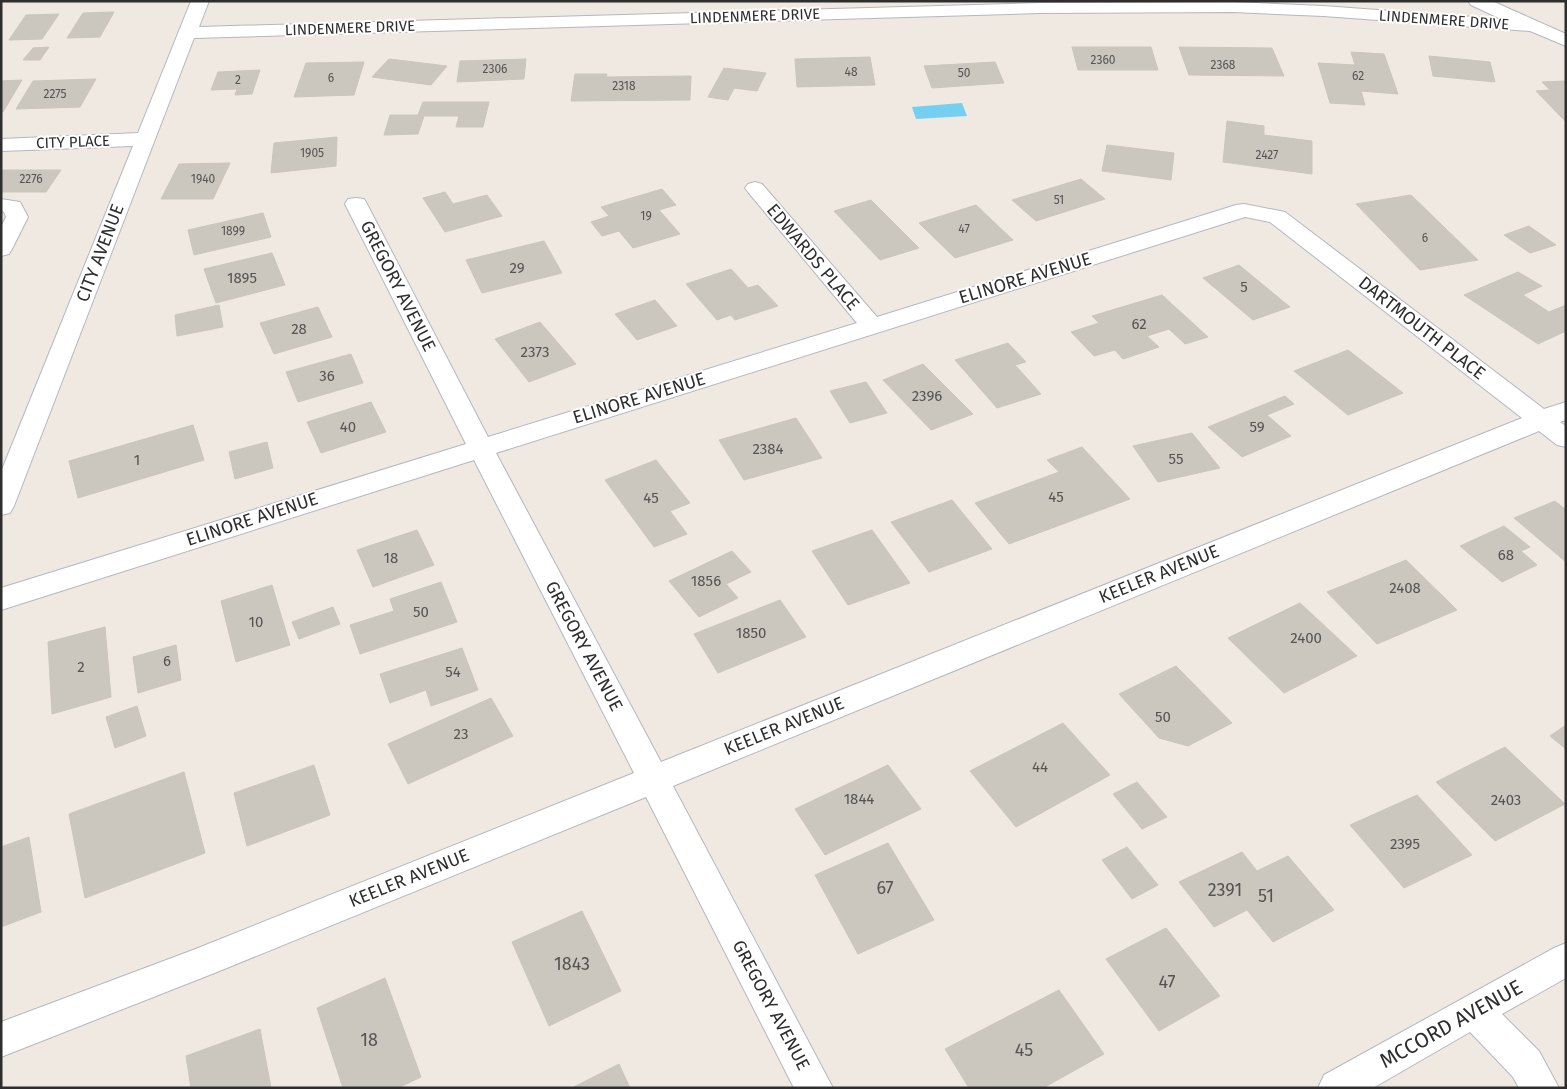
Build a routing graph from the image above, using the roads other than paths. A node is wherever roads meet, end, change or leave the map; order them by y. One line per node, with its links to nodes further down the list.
1 (200, 1): 6 (street, CITY AVENUE)
2 (601, 1): 4 (street)
3 (1477, 1): 5 (street)
4 (600, 21): 5 (street, LINDENMERE DRIVE); 6 (street, LINDENMERE DRIVE)
5 (1530, 26): 7 (street)
6 (189, 33): 8 (street, CITY AVENUE)
7 (1566, 41)
8 (145, 139): 9 (street, CITY PLACE); 19 (street, CITY AVENUE)
9 (1, 145)
10 (755, 188): 15 (street, EDWARDS PLACE)
11 (356, 204): 18 (street, GREGORY AVENUE)
12 (1, 205): 14 (street)
13 (1277, 217): 15 (street, ELINORE AVENUE); 16 (street, DARTMOUTH PLACE)
14 (1, 249)
15 (870, 326): 18 (street, ELINORE AVENUE)
16 (1553, 415): 17 (street, DARTMOUTH PLACE); 21 (street, KEELER AVENUE)
17 (1566, 439)
18 (480, 447): 20 (street, ELINORE AVENUE); 21 (street, GREGORY AVENUE)
19 (1, 506)
20 (1, 598)
21 (653, 779): 24 (street, KEELER AVENUE); 25 (street, GREGORY AVENUE)
22 (1566, 960): 23 (street, MCCORD AVENUE)
23 (1474, 1011): 26 (street, MCCORD AVENUE); 27 (street)
24 (1, 1040)
25 (814, 1088)
26 (1337, 1088)
27 (1540, 1088)

